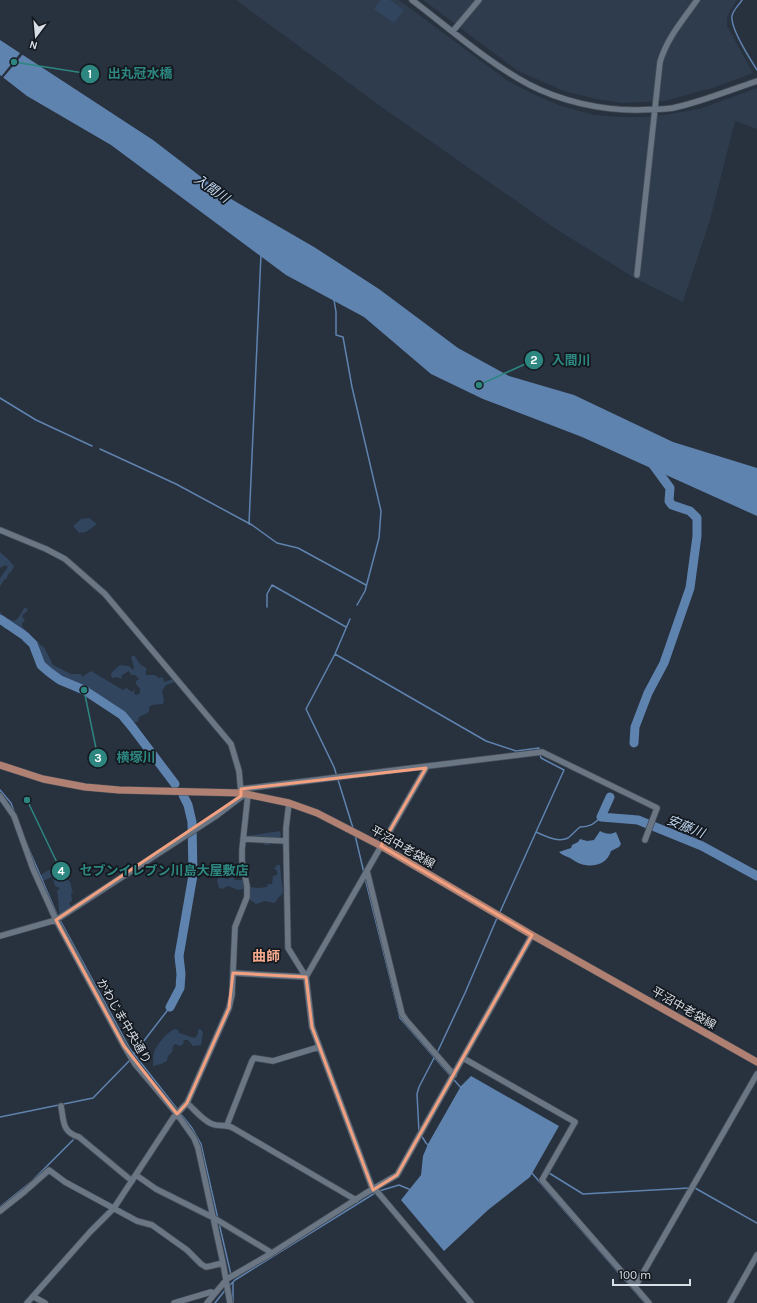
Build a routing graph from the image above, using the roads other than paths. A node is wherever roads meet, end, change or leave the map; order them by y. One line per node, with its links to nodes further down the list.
1 (412, 0): 4 (street)
2 (479, 0): 4 (street)
3 (697, 0): 6 (street)
4 (454, 31): 6 (street)
5 (757, 81): 6 (street)
6 (655, 109): 7 (street)
7 (637, 275)
8 (0, 530): 11 (street)
9 (0, 765): 11 (main road, 平沼中老袋線)
10 (426, 768): 11 (street); 15 (street); 17 (street)
11 (244, 792): 13 (main road, 平沼中老袋線); 14 (street); 19 (street)
12 (0, 796): 19 (street, かわじま中央通り)
13 (289, 803): 16 (street); 17 (main road, 平沼中老袋線)
14 (243, 839): 16 (street); 22 (street)
15 (645, 840)
16 (286, 841): 23 (street)
17 (381, 846): 18 (street); 20 (main road, 平沼中老袋線)
18 (367, 871): 23 (street); 28 (street)
19 (56, 920): 21 (street); 31 (street, かわじま中央通り)
20 (532, 935): 25 (street); 26 (main road, 平沼中老袋線)
21 (0, 936)
22 (233, 973): 23 (street); 29 (street)
23 (306, 978): 24 (street)
24 (320, 1047): 32 (street); 35 (street)
25 (463, 1058): 28 (street); 44 (street)
26 (757, 1062)
27 (757, 1074): 44 (street)
28 (454, 1075): 35 (street)
29 (188, 1103): 31 (street); 32 (street)
30 (60, 1106): 34 (street)
31 (177, 1114): 33 (street); 39 (street, かわじま中央通り)
32 (228, 1125): 36 (street)
33 (136, 1175): 34 (street); 39 (street)
34 (132, 1181): 37 (street)
35 (374, 1189): 36 (street); 52 (street)
36 (356, 1200): 40 (street)
37 (114, 1208): 38 (street); 42 (street); 46 (street)
38 (0, 1211)
39 (214, 1218): 40 (street); 42 (street, かわじま中央通り)
40 (272, 1253): 43 (street)
41 (757, 1255): 54 (street)
42 (224, 1263): 43 (street, かわじま中央通り)
43 (227, 1279): 45 (street); 51 (street, かわじま中央通り)
44 (635, 1287): 53 (street)
45 (214, 1293): 49 (street); 50 (street)
46 (34, 1297): 47 (street); 48 (street)
47 (28, 1303)
48 (45, 1303)
49 (174, 1303)
50 (207, 1303)
51 (230, 1303)
52 (471, 1303)
53 (649, 1303)
54 (730, 1303)

